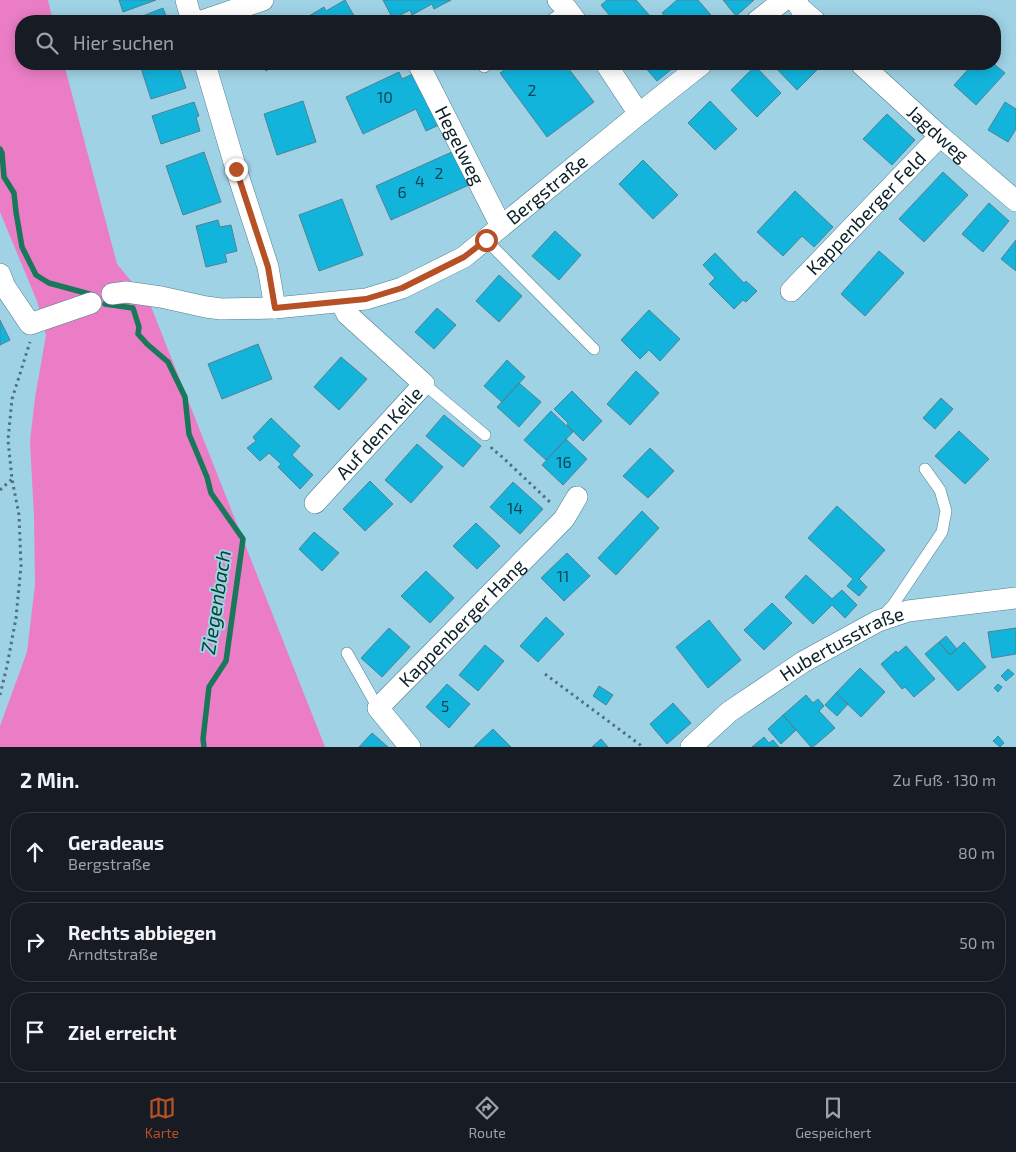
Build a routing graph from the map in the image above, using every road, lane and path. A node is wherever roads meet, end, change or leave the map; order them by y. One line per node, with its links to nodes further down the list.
1 (186, 0): 5 (street)
2 (263, 0): 6 (street)
3 (784, 0): 7 (street)
4 (795, 0): 8 (street)
5 (190, 15)
6 (219, 15)
7 (765, 15)
8 (809, 15)
9 (207, 70): 23 (street)
10 (421, 70): 17 (street, Hegelweg)
11 (610, 70): 14 (street)
12 (694, 70): 14 (street, Bergstraße)
13 (868, 70): 15 (street, Jagdweg)
14 (639, 114): 17 (street, Bergstraße)
15 (940, 136): 16 (street, Jagdweg); 19 (street, Kappenberger Feld)
16 (1016, 201)
17 (493, 233): 21 (street, Bergstraße); 25 (lane)
18 (0, 274): 24 (street)
19 (790, 290)
20 (112, 294): 23 (street, Bergstraße)
21 (341, 302): 23 (street, Bergstraße); 26 (street, Auf dem Keile)
22 (91, 303): 24 (street)
23 (275, 308)
24 (30, 324): 29 (path)
25 (594, 350)
26 (424, 384): 27 (lane); 32 (street, Auf dem Keile)
27 (485, 435): 33 (path)
28 (925, 468): 35 (lane)
29 (12, 479): 30 (path); 38 (path)
30 (0, 490)
31 (577, 497): 33 (street, Kappenberger Hang)
32 (315, 503)
33 (564, 519): 39 (street, Kappenberger Hang)
34 (1016, 598): 35 (street, Hubertusstraße)
35 (878, 621): 42 (street, Hubertusstraße)
36 (347, 653): 39 (lane)
37 (545, 674): 41 (path)
38 (0, 695)
39 (378, 708): 40 (street)
40 (410, 747)
41 (644, 747)
42 (690, 747)

